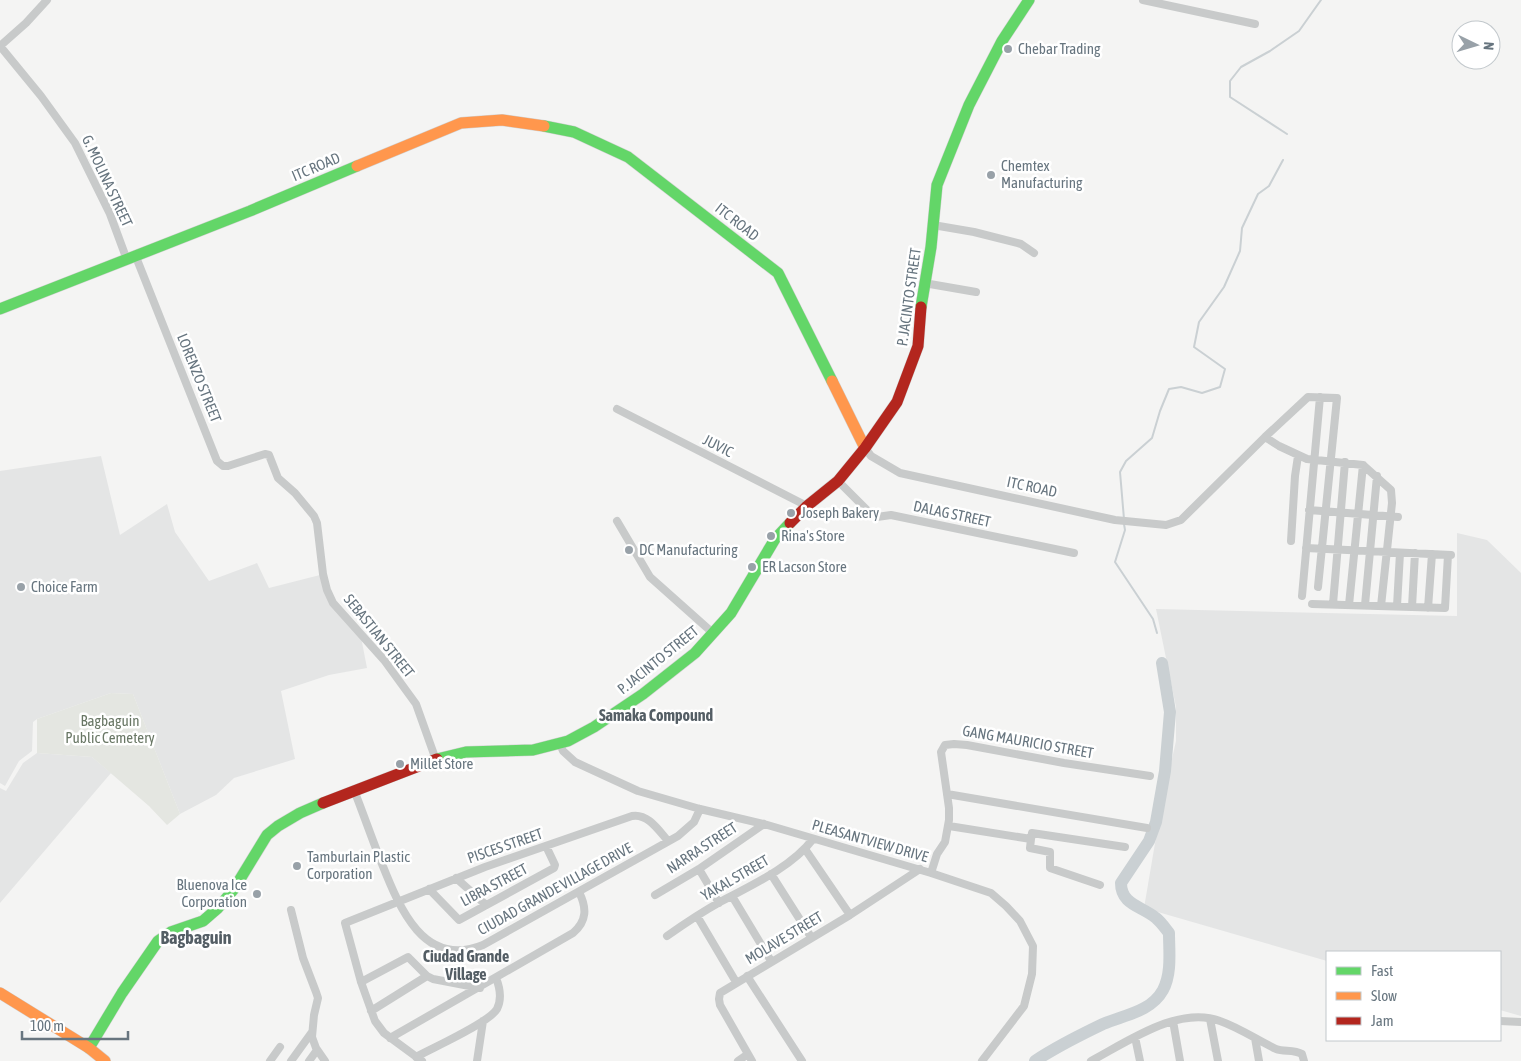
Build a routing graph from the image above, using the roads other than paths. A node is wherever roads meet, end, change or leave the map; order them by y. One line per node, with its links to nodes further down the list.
1 (47, 0): 5 (street, G. MOLINA STREET)
2 (1029, 0): 6 (street, P. JACINTO STREET)
3 (1143, 0): 4 (street)
4 (1255, 24)
5 (0, 46): 8 (street, G. MOLINA STREET)
6 (933, 225): 7 (street); 9 (street, P. JACINTO STREET)
7 (1034, 253)
8 (131, 258): 11 (street, ITC ROAD); 15 (street, ITC ROAD); 16 (street, LORENZO STREET)
9 (924, 283): 10 (street); 15 (street, P. JACINTO STREET)
10 (976, 292)
11 (0, 309)
12 (1320, 397): 14 (street, ITC ROAD); 18 (street); 19 (street, ITC ROAD)
13 (616, 409): 24 (street, JUVIC)
14 (1265, 437): 15 (street, ITC ROAD); 17 (street)
15 (865, 448): 23 (street, P. JACINTO STREET)
16 (265, 454): 55 (street, SEBASTIAN STREET)
17 (1298, 456): 18 (street); 32 (street)
18 (1314, 459): 19 (street); 25 (street)
19 (1331, 460): 20 (street); 26 (street)
20 (1345, 462): 21 (street); 27 (street)
21 (1363, 465): 22 (street); 28 (street)
22 (1377, 476): 29 (street); 30 (street)
23 (838, 481): 24 (street, P. JACINTO STREET); 39 (street, DALAG STREET)
24 (808, 506): 53 (street, P. JACINTO STREET)
25 (1309, 510): 26 (street); 33 (street)
26 (1326, 512): 27 (street); 34 (street)
27 (1341, 513): 28 (street); 35 (street)
28 (1358, 514): 29 (street); 36 (street)
29 (1373, 515): 30 (street); 37 (street)
30 (1394, 517): 38 (street)
31 (617, 521): 53 (street)
32 (1291, 541)
33 (1306, 548): 34 (street); 44 (street)
34 (1322, 549): 35 (street); 43 (street)
35 (1338, 550): 36 (street); 46 (street)
36 (1354, 550): 37 (street); 47 (street)
37 (1370, 551): 38 (street); 48 (street)
38 (1386, 552): 40 (street); 49 (street)
39 (1074, 553)
40 (1400, 553): 41 (street); 50 (street)
41 (1415, 553): 42 (street); 51 (street)
42 (1432, 554): 52 (street); 52 (street)
43 (1318, 587)
44 (1302, 596)
45 (1312, 604): 46 (street)
46 (1333, 604): 47 (street)
47 (1349, 605): 48 (street)
48 (1365, 605): 49 (street)
49 (1381, 606): 50 (street)
50 (1397, 606): 51 (street)
51 (1412, 607): 52 (street)
52 (1428, 608)
53 (714, 634): 54 (street, P. JACINTO STREET)
54 (560, 744): 55 (street, P. JACINTO STREET); 59 (street, PLEASANTVIEW DRIVE)
55 (436, 760): 57 (street, P. JACINTO STREET)
56 (1150, 776): 58 (street, GANG MAURICIO STREET)
57 (354, 790): 79 (street, CIUDAD GRANDE VILLAGE DRIVE); 106 (street, P. JACINTO STREET)
58 (947, 794): 61 (street, GANG MAURICIO STREET); 62 (street)
59 (700, 809): 60 (street, PLEASANTVIEW DRIVE); 65 (street, CIUDAD GRANDE VILLAGE DRIVE)
60 (764, 824): 63 (street, PLEASANTVIEW DRIVE); 69 (street, NARRA STREET)
61 (949, 826): 64 (street); 71 (street, GANG MAURICIO STREET)
62 (1147, 828)
63 (813, 839): 68 (street, YAKAL STREET); 70 (street, PLEASANTVIEW DRIVE)
64 (1031, 839): 67 (street); 74 (street)
65 (668, 841): 66 (street, PISCES STREET); 76 (street, CIUDAD GRANDE VILLAGE DRIVE)
66 (546, 846): 73 (street, PISCES STREET); 81 (street, LIBRA STREET)
67 (1125, 847)
68 (805, 849): 72 (street, YAKAL STREET); 83 (street)
69 (700, 869): 77 (street, NARRA STREET); 80 (street)
70 (920, 869): 71 (street, PLEASANTVIEW DRIVE); 83 (street, MOLAVE STREET)
71 (932, 873): 119 (street, PLEASANTVIEW DRIVE)
72 (771, 874): 78 (street, YAKAL STREET); 86 (street)
73 (456, 878): 75 (street, PISCES STREET); 81 (street)
74 (1100, 885)
75 (429, 889): 79 (street, PISCES STREET); 81 (street, LIBRA STREET)
76 (579, 892): 79 (street, CIUDAD GRANDE VILLAGE DRIVE); 90 (street)
77 (655, 895)
78 (732, 896): 80 (street, YAKAL STREET); 87 (street)
79 (397, 902): 91 (street, PISCES STREET)
80 (719, 903): 84 (street, YAKAL STREET)
81 (486, 905)
82 (291, 910): 101 (street)
83 (850, 915): 86 (street, MOLAVE STREET)
84 (697, 916): 85 (street, YAKAL STREET); 92 (street)
85 (667, 936)
86 (811, 937): 87 (street, MOLAVE STREET)
87 (771, 961): 89 (street, MOLAVE STREET)
88 (427, 976): 91 (street); 93 (street); 95 (street)
89 (747, 976): 92 (street, MOLAVE STREET); 118 (street)
90 (496, 978): 93 (street); 97 (street)
91 (361, 982): 95 (street)
92 (736, 982): 109 (street, MOLAVE STREET)
93 (480, 988): 103 (street)
94 (0, 993): 106 (street)
95 (371, 1011): 103 (street)
96 (1210, 1019): 98 (street); 104 (street); 123 (street)
97 (483, 1021): 110 (street); 116 (street)
98 (1173, 1021): 102 (street); 122 (street)
99 (1501, 1021): 100 (street)
100 (1521, 1022)
101 (312, 1032): 107 (street); 113 (street)
102 (1135, 1037): 120 (street); 121 (street)
103 (390, 1038): 110 (street)
104 (1255, 1038): 108 (street); 124 (street)
105 (280, 1047): 112 (street)
106 (89, 1048): 111 (street)
107 (317, 1050): 114 (street); 115 (street)
108 (1303, 1057)
109 (750, 1058): 117 (street, MOLAVE STREET)
110 (419, 1059)
111 (105, 1061)
112 (270, 1061)
113 (292, 1061)
114 (309, 1061)
115 (325, 1061)
116 (476, 1061)
117 (738, 1061)
118 (802, 1061)
119 (982, 1061)
120 (1093, 1061)
121 (1140, 1061)
122 (1180, 1061)
123 (1218, 1061)
124 (1259, 1061)

